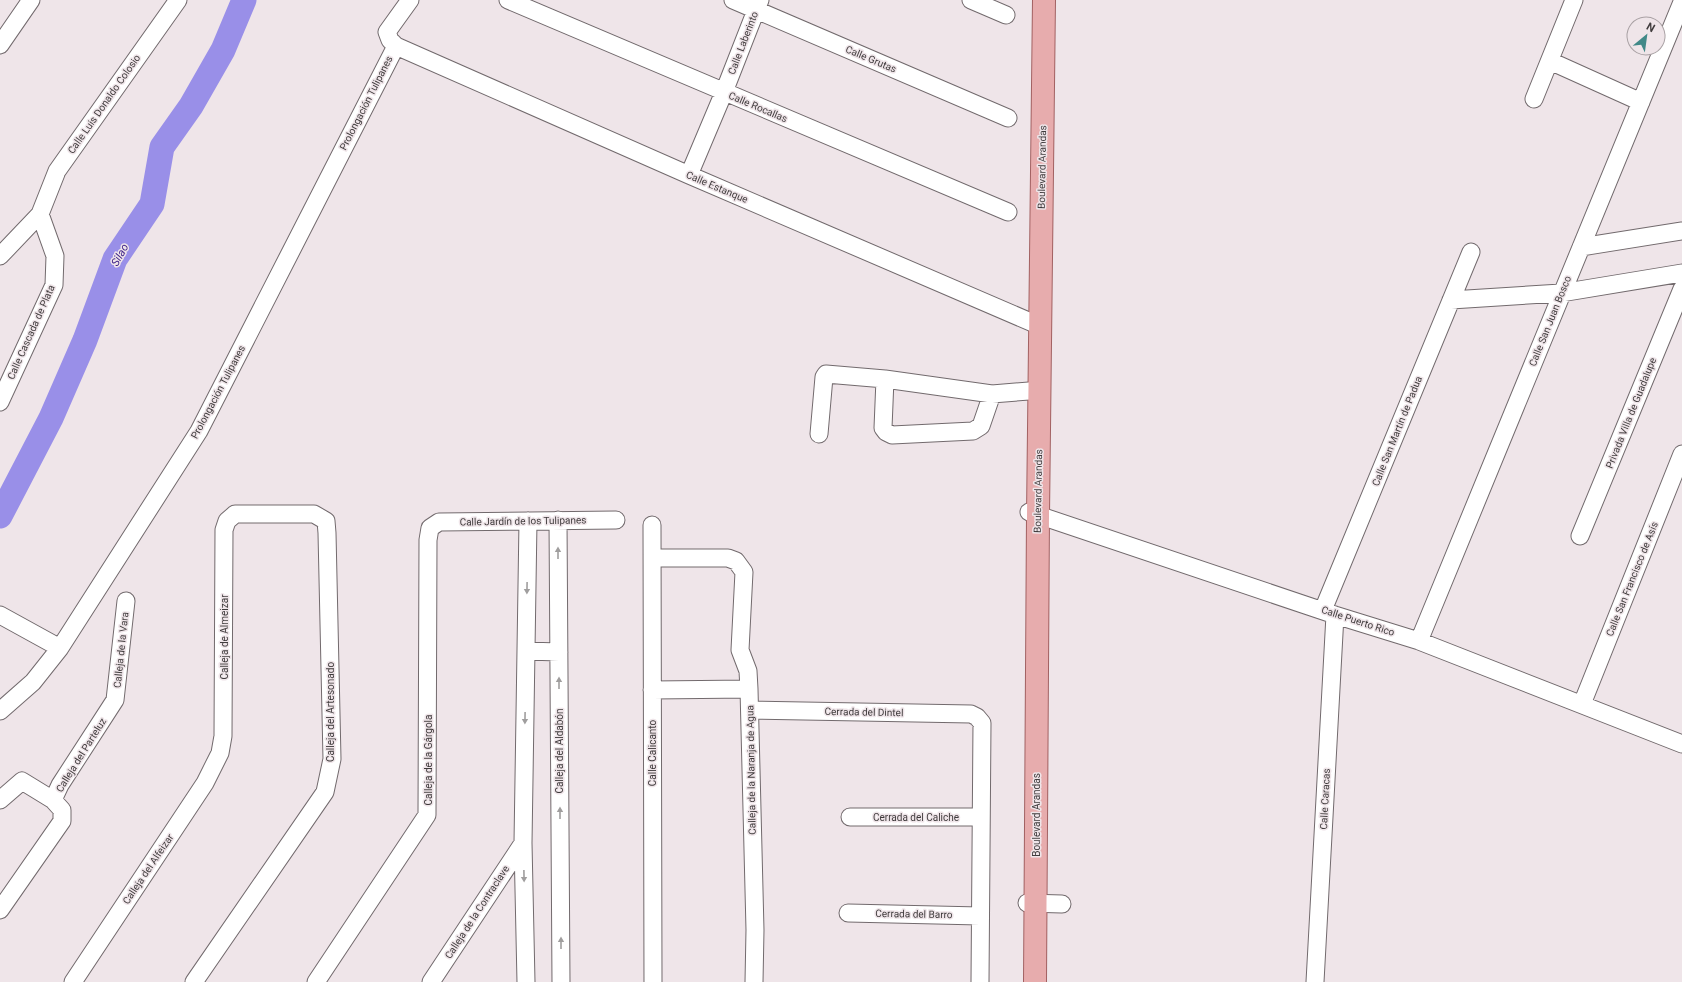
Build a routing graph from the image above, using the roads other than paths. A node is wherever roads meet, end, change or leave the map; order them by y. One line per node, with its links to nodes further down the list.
1 (31, 0): 13 (street)
2 (178, 0): 22 (street, Calle Luis Donaldo Colosio)
3 (410, 0): 14 (street)
4 (508, 0): 16 (street, Calle Rocallas)
5 (733, 0): 11 (street, Calle Grutas)
6 (972, 0): 12 (street)
7 (1030, 0): 31 (main road, Boulevard Arandas)
8 (1044, 0): 31 (main road, Boulevard Arandas)
9 (1574, 0): 15 (street)
10 (1682, 2): 18 (street, Calle San Juan Bosco)
11 (758, 5): 16 (street, Calle Laberinto); 19 (street, Calle Grutas)
12 (1006, 15)
13 (0, 45)
14 (396, 46): 20 (street, Calle Estanque); 51 (street, Prolongación Tulipanes)
15 (1550, 61): 17 (street); 18 (street)
16 (724, 92): 20 (street, Calle Laberinto); 21 (street, Calle Rocallas)
17 (1534, 99)
18 (1642, 102): 24 (street, Calle San Juan Bosco)
19 (1008, 118)
20 (689, 175): 31 (street, Calle Estanque)
21 (1008, 212)
22 (40, 214): 26 (street); 35 (street, Calle Cascada de Plata)
23 (1682, 231): 24 (street)
24 (1581, 247): 29 (street, Calle San Juan Bosco)
25 (1471, 252): 30 (street, Calle San Martín de Padua)
26 (0, 256)
27 (1682, 273): 29 (street)
28 (1682, 289): 45 (street, Privada Villa de Guadalupe)
29 (1561, 293): 30 (street); 50 (street, Calle San Juan Bosco)
30 (1451, 300): 48 (street, Calle San Martín de Padua)
31 (1035, 324): 33 (main road, Boulevard Arandas); 38 (main road, Boulevard Arandas)
32 (885, 379): 34 (street); 34 (street); 36 (street)
33 (1029, 391): 34 (street); 38 (main road, Boulevard Arandas)
34 (992, 394)
35 (0, 402)
36 (819, 434)
37 (1682, 454): 57 (street, Calle San Francisco de Asís)
38 (1033, 514): 48 (street, Calle Puerto Rico); 67 (main road, Boulevard Arandas)
39 (558, 520): 40 (street, Calle Jardín de los Tulipanes); 42 (street, Calle Jardín de los Tulipanes); 53 (street, Calleja del Aldabón, one-way to 39)
40 (616, 520)
41 (227, 521): 61 (street, Calleja de Almeizar); 73 (street, Calleja del Artesonado)
42 (528, 521): 44 (street, Calle Jardín de los Tulipanes); 52 (street, one-way to 52)
43 (652, 525): 46 (street, Calle Calicanto)
44 (430, 528): 74 (street, Calleja de la Gárgola)
45 (1580, 536)
46 (652, 558): 54 (street, Calle Calicanto); 55 (street, Calleja de la Naranja de Agua)
47 (126, 601): 56 (street, Calleja de la Vara)
48 (1329, 613): 50 (street, Calle Puerto Rico); 83 (street, Calle Caracas)
49 (0, 615): 51 (street)
50 (1419, 641): 57 (street, Calle Puerto Rico)
51 (60, 648): 59 (street, Prolongación Tulipanes)
52 (526, 651): 53 (street); 66 (street, one-way to 66)
53 (559, 652): 77 (street, Calleja del Aldabón, one-way to 53)
54 (652, 690): 55 (street); 78 (street, Calle Calicanto)
55 (749, 690): 58 (street, Calleja de la Naranja de Agua)
56 (116, 700): 63 (street, Calleja del Parteluz)
57 (1582, 704): 60 (street, Calle Puerto Rico)
58 (750, 710): 65 (street, Cerrada del Dintel); 79 (street, Calleja de la Naranja de Agua)
59 (0, 711)
60 (1682, 744)
61 (220, 753): 72 (street, Calleja del Alfeizar)
62 (0, 800): 63 (street)
63 (53, 800): 69 (street, Calleja del Parteluz)
64 (850, 817): 65 (street, Cerrada del Caliche)
65 (981, 817): 71 (street)
66 (524, 843): 75 (street, Calleja de la Contraclave); 76 (street, one-way to 76)
67 (1031, 903): 68 (street); 81 (main road, Boulevard Arandas); 82 (main road, Boulevard Arandas)
68 (1062, 904)
69 (0, 910)
70 (848, 913): 71 (street, Cerrada del Barro)
71 (980, 916): 80 (street)
72 (73, 982)
73 (194, 982)
74 (316, 982)
75 (431, 982)
76 (526, 982)
77 (561, 982)
78 (653, 982)
79 (754, 982)
80 (980, 982)
81 (1026, 982)
82 (1035, 982)
83 (1315, 982)

